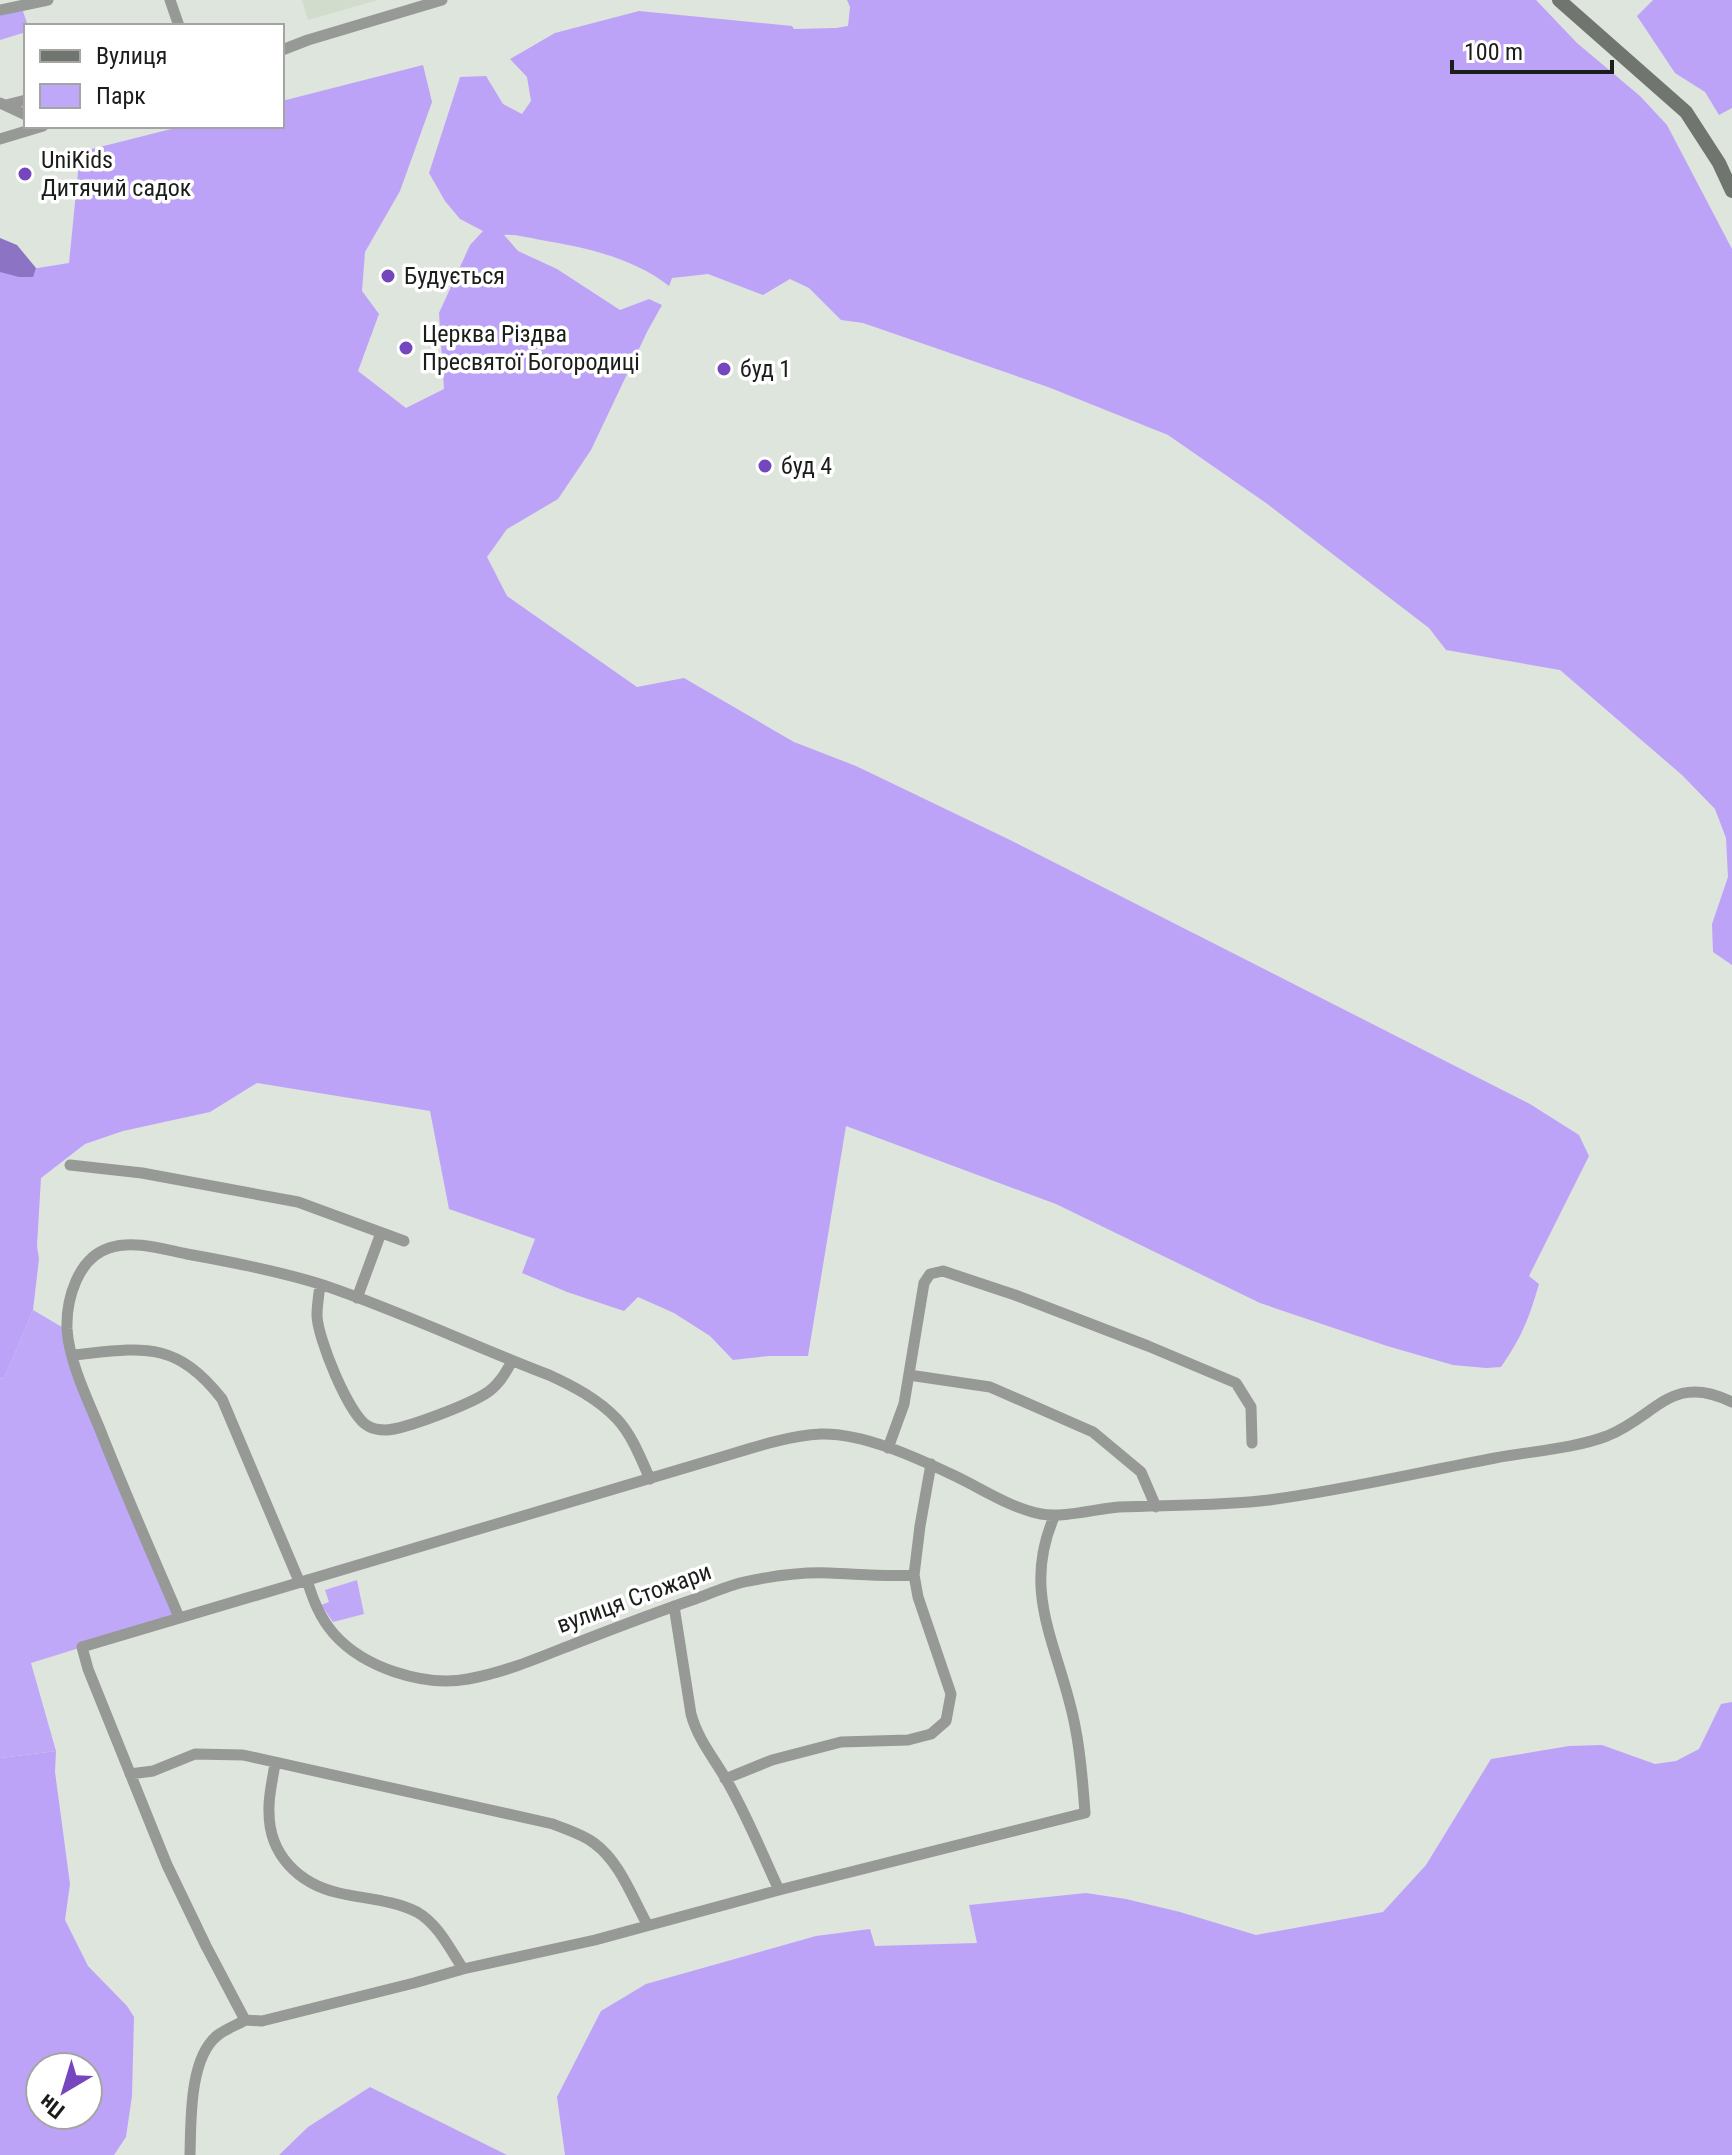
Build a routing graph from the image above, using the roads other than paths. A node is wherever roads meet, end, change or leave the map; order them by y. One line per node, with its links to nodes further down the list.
1 (48, 0): 5 (street)
2 (170, 0): 6 (street)
3 (442, 0): 7 (street)
4 (1559, 0): 13 (main road)
5 (0, 10)
6 (178, 24)
7 (284, 49)
8 (24, 100): 9 (street)
9 (3, 104): 10 (street)
10 (24, 114)
11 (36, 128): 12 (street)
12 (0, 139)
13 (1732, 191)
14 (70, 1165): 15 (street)
15 (381, 1233): 16 (street); 18 (street)
16 (404, 1241)
17 (320, 1284): 18 (street); 19 (street); 20 (street)
18 (357, 1298): 20 (street)
19 (73, 1355): 30 (street, вулиця Стожари); 32 (street)
20 (512, 1361): 26 (street)
21 (909, 1375): 23 (street); 24 (street); 27 (street)
22 (1732, 1402): 27 (street)
23 (1252, 1443)
24 (888, 1448): 25 (street); 26 (street)
25 (931, 1464): 28 (street); 29 (street)
26 (650, 1479): 30 (street)
27 (1156, 1507): 28 (street)
28 (1055, 1515): 36 (street)
29 (914, 1575): 31 (street, вулиця Стожари); 35 (street)
30 (303, 1581): 31 (street, вулиця Стожари); 32 (street)
31 (674, 1606): 35 (street)
32 (179, 1617): 34 (street)
33 (275, 1763): 34 (street); 37 (street); 38 (street)
34 (130, 1774): 39 (street)
35 (725, 1779): 36 (street)
36 (779, 1890): 37 (street)
37 (647, 1924): 38 (street)
38 (463, 1969): 39 (street)
39 (245, 2020): 40 (street)
40 (190, 2155)

